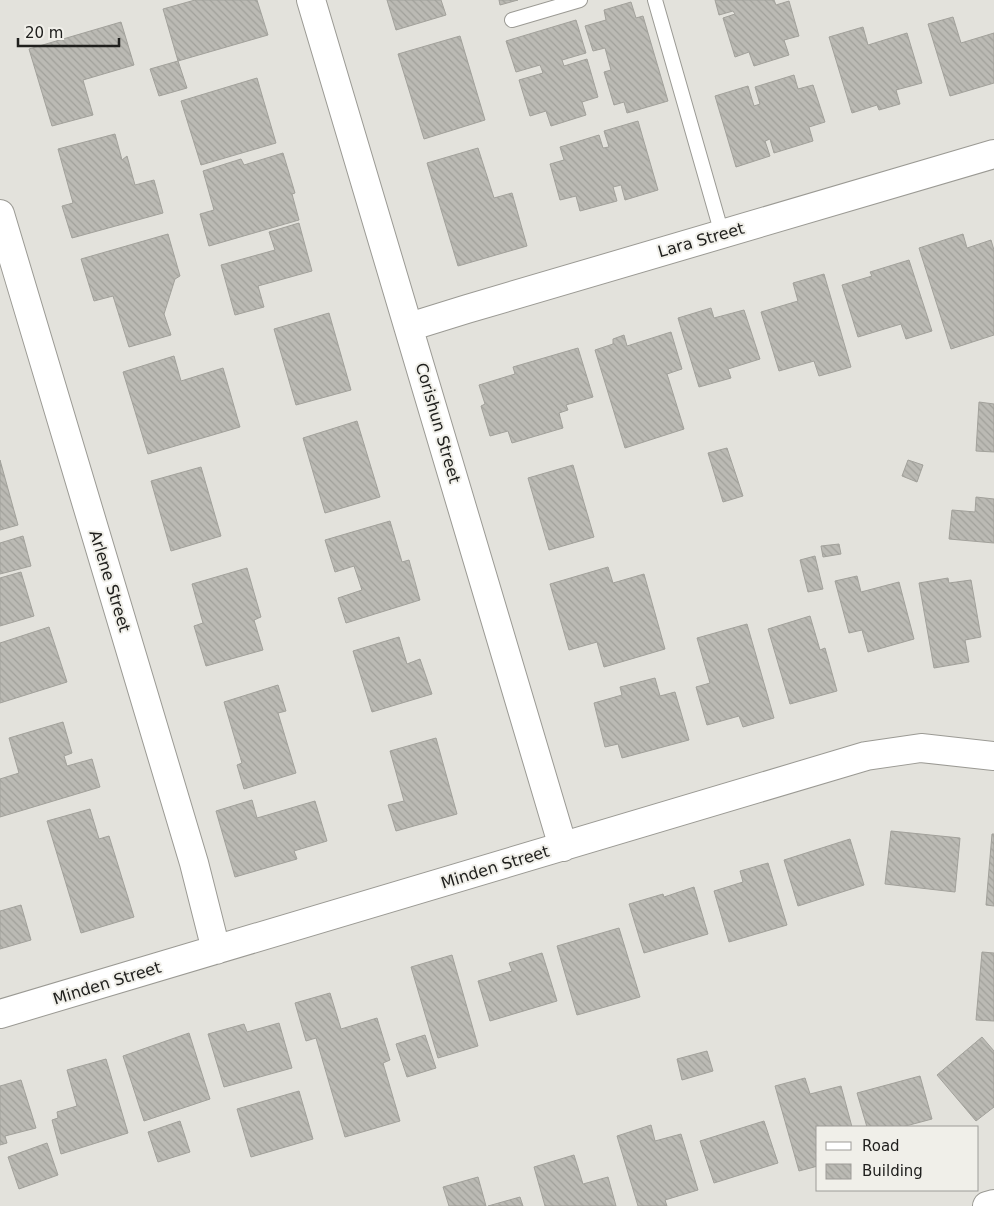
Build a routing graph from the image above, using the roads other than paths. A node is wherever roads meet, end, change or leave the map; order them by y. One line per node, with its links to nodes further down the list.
1 (312, 0): 8 (street, Corishun Street)
2 (580, 0): 4 (lane)
3 (655, 0): 7 (lane)
4 (512, 20)
5 (994, 154): 7 (street, Lara Street)
6 (0, 214): 11 (street, Arlene Street)
7 (722, 234): 8 (street, Lara Street)
8 (409, 327): 10 (street, Corishun Street)
9 (994, 756): 10 (street, Minden Street)
10 (563, 847): 11 (street, Minden Street)
11 (216, 950): 12 (street, Minden Street)
12 (0, 1014)
13 (994, 1204): 14 (street)
14 (987, 1206)

